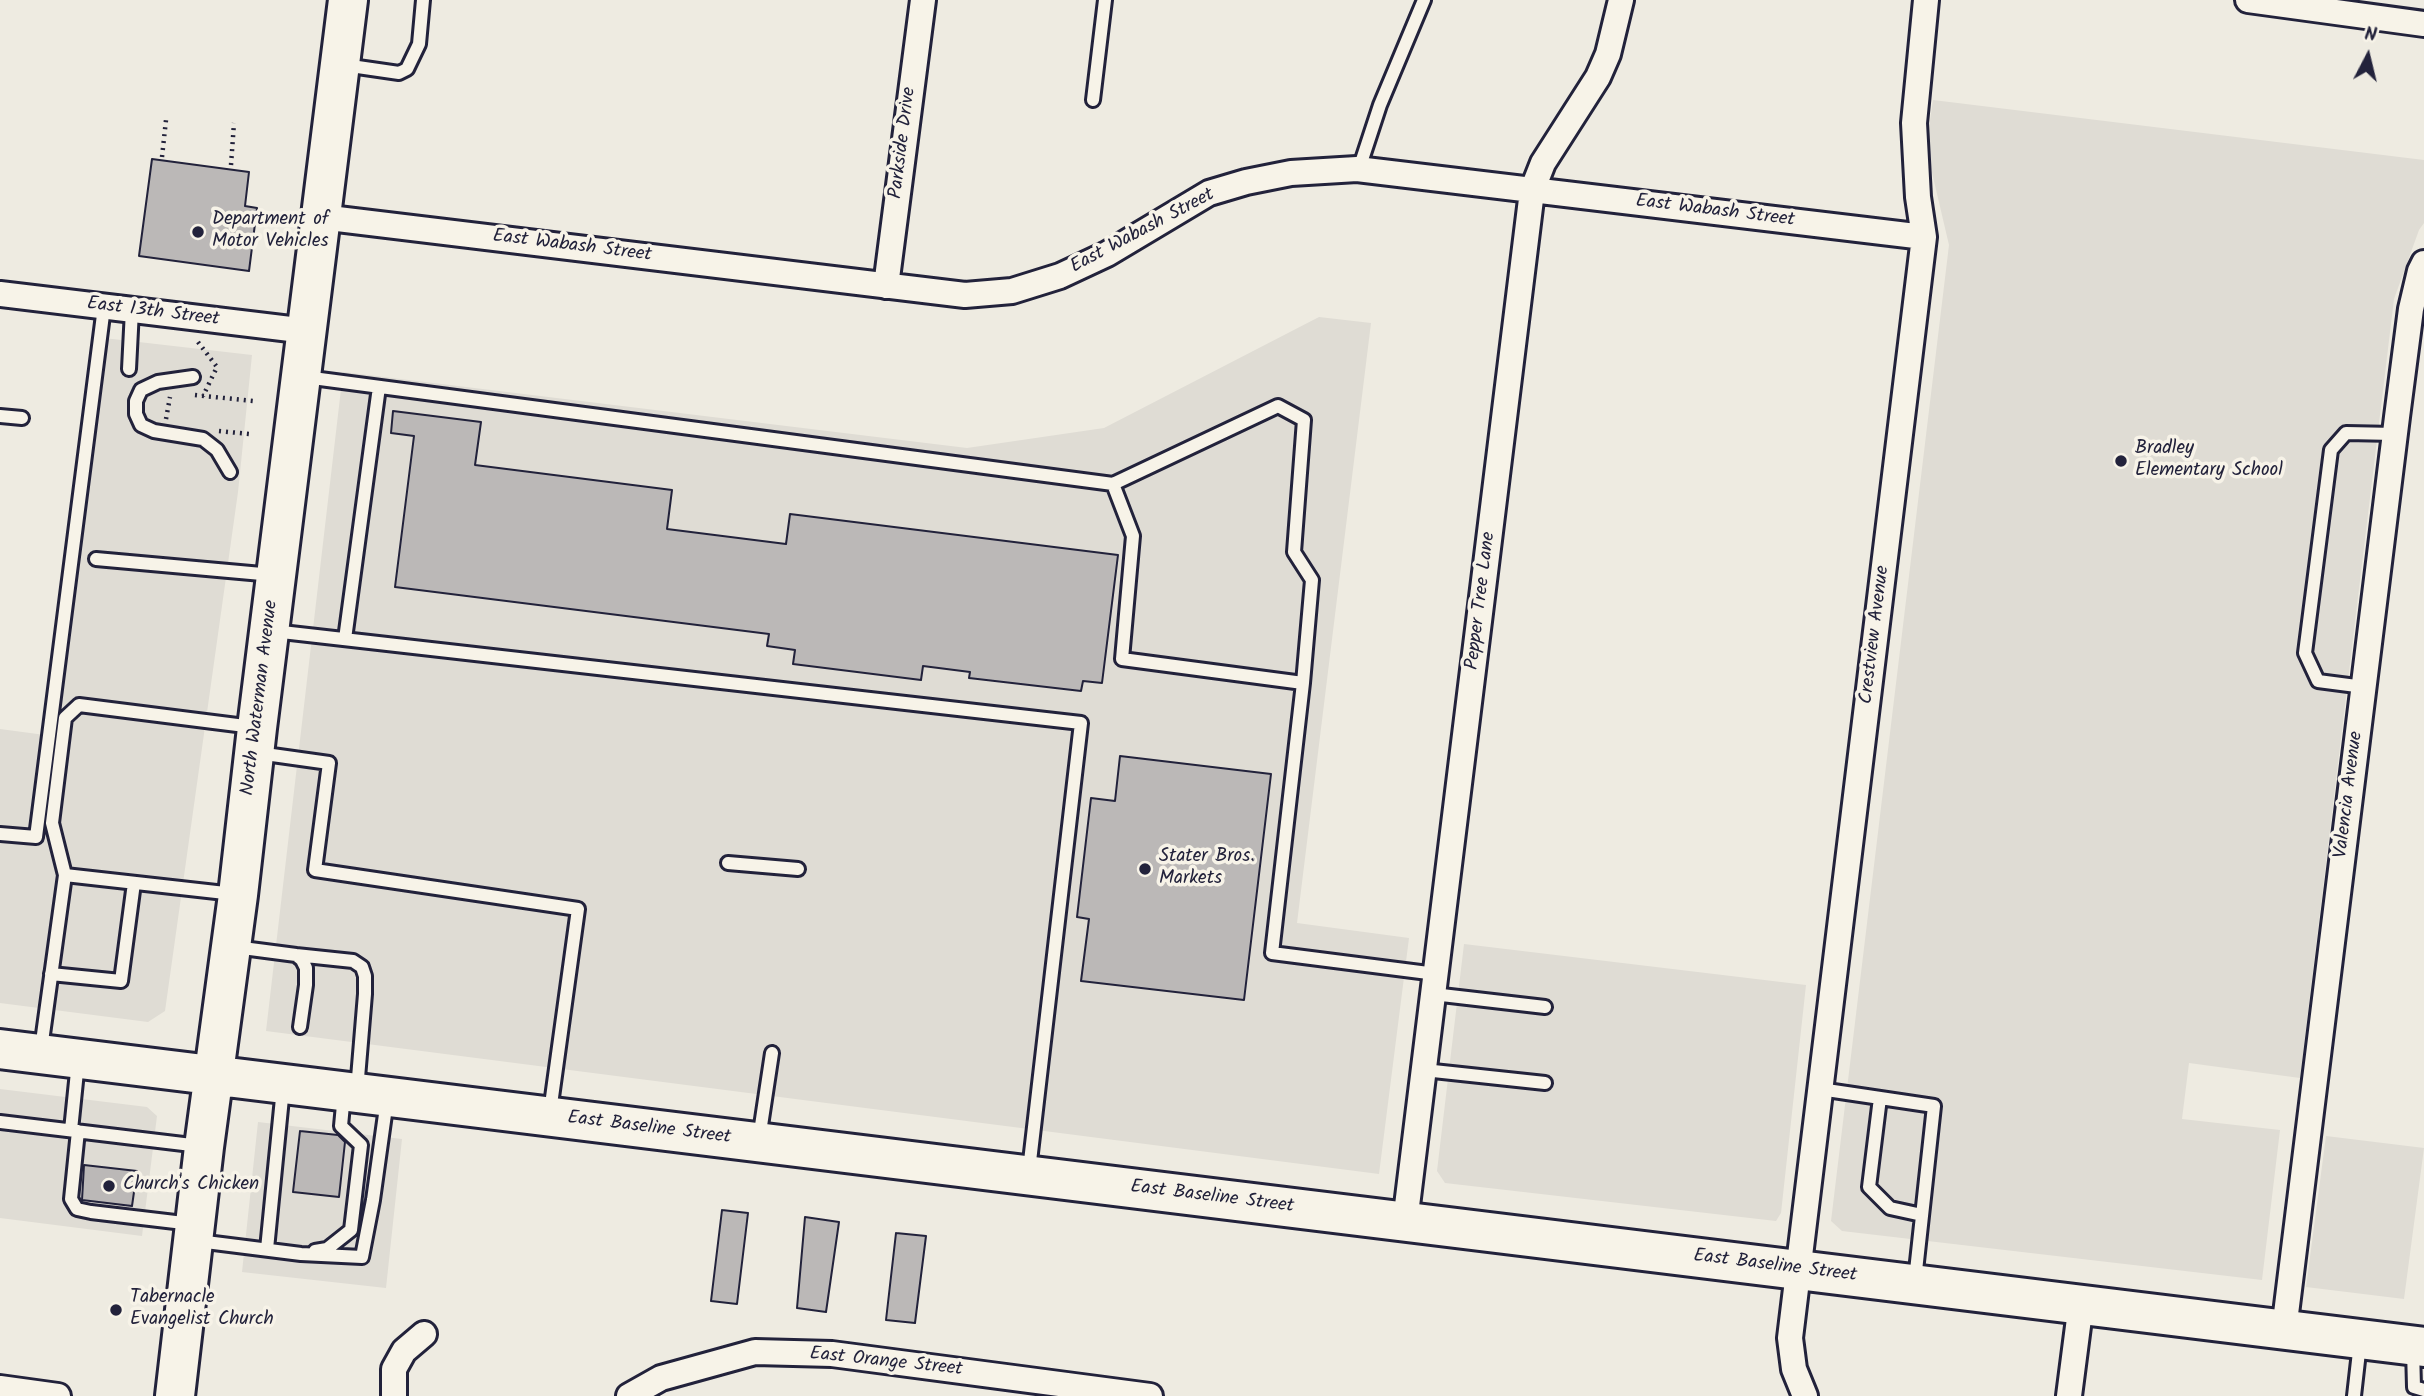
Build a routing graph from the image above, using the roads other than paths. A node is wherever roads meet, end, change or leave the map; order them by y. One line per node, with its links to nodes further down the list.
1 (348, 0): 10 (main road, North Waterman Avenue)
2 (424, 0): 10 (lane)
3 (923, 0): 17 (street, Parkside Drive)
4 (1105, 0): 11 (lane)
5 (1424, 0): 12 (lane)
6 (1621, 0): 13 (street, Pepper Tree Lane)
7 (1926, 0): 15 (street, Crestview Avenue)
8 (2248, 0): 9 (street)
9 (2424, 24)
10 (340, 65): 14 (main road, North Waterman Avenue)
11 (1093, 100)
12 (1360, 169): 13 (street, East Wabash Street); 17 (street, East Wabash Street)
13 (1532, 191): 15 (street, East Wabash Street); 47 (street, Pepper Tree Lane)
14 (321, 216): 17 (street, East Wabash Street); 21 (main road, North Waterman Avenue)
15 (1924, 237): 58 (street, Crestview Avenue)
16 (2424, 263): 28 (street, Valencia Avenue)
17 (886, 286)
18 (0, 294): 19 (street, East 13th Street)
19 (104, 307): 20 (street, East 13th Street); 38 (lane)
20 (132, 310): 21 (street, East 13th Street); 22 (lane)
21 (307, 331): 24 (main road, North Waterman Avenue)
22 (129, 369)
23 (193, 377): 29 (lane)
24 (301, 377): 25 (lane); 32 (main road, North Waterman Avenue)
25 (379, 387): 30 (lane); 34 (lane)
26 (0, 416): 27 (lane)
27 (22, 418)
28 (2395, 434): 36 (street, Valencia Avenue); 36 (lane)
29 (230, 472)
30 (1114, 484): 35 (lane); 35 (lane)
31 (96, 559): 32 (lane)
32 (276, 575): 33 (main road, North Waterman Avenue)
33 (269, 630): 34 (lane); 37 (main road, North Waterman Avenue)
34 (345, 639): 66 (lane)
35 (1303, 683): 47 (lane)
36 (2364, 687): 75 (street, Valencia Avenue)
37 (255, 740): 41 (lane); 43 (main road, North Waterman Avenue); 61 (lane)
38 (0, 834)
39 (728, 863): 40 (lane)
40 (798, 869)
41 (65, 875): 42 (lane); 46 (lane)
42 (134, 883): 43 (lane); 46 (lane)
43 (238, 895): 44 (main road, North Waterman Avenue)
44 (231, 946): 45 (lane); 55 (main road, North Waterman Avenue)
45 (296, 955): 49 (lane); 59 (lane)
46 (51, 974): 52 (lane)
47 (1434, 984): 48 (lane); 54 (street, Pepper Tree Lane)
48 (1545, 1007)
49 (300, 1027)
50 (0, 1049): 52 (main road, East Baseline Street)
51 (772, 1053): 64 (lane)
52 (40, 1054): 53 (main road, East Baseline Street)
53 (78, 1059): 55 (main road, East Baseline Street); 63 (lane)
54 (1424, 1070): 56 (lane); 68 (street, Pepper Tree Lane)
55 (214, 1075): 57 (main road, East Baseline Street); 65 (main road, North Waterman Avenue)
56 (1545, 1083)
57 (283, 1084): 59 (main road, East Baseline Street); 70 (lane)
58 (1820, 1089): 60 (lane); 72 (street, Crestview Avenue)
59 (363, 1093): 61 (main road, East Baseline Street); 71 (lane); 71 (lane)
60 (1880, 1098): 67 (lane); 67 (lane)
61 (549, 1116): 64 (main road, East Baseline Street)
62 (0, 1122): 63 (lane)
63 (75, 1131): 65 (lane); 69 (lane)
64 (758, 1142): 66 (main road, East Baseline Street)
65 (204, 1147): 69 (main road, North Waterman Avenue)
66 (1028, 1175): 68 (main road, East Baseline Street)
67 (1922, 1215): 73 (lane)
68 (1405, 1222): 72 (main road, East Baseline Street)
69 (195, 1233): 70 (lane); 82 (main road, North Waterman Avenue)
70 (267, 1250): 71 (lane)
71 (301, 1254)
72 (1798, 1270): 73 (main road, East Baseline Street); 86 (street, Crestview Avenue)
73 (1915, 1284): 74 (main road, East Baseline Street)
74 (2081, 1304): 75 (main road, East Baseline Street); 87 (street)
75 (2284, 1329): 77 (main road, East Baseline Street)
76 (424, 1334): 83 (street)
77 (2361, 1339): 78 (main road, East Baseline Street); 88 (lane)
78 (2418, 1346): 80 (lane)
79 (0, 1388): 81 (street)
80 (2424, 1390)
81 (58, 1396)
82 (175, 1396)
83 (394, 1396)
84 (629, 1396): 85 (street, East Orange Street)
85 (1150, 1396)
86 (1805, 1396)
87 (2069, 1396)
88 (2354, 1396)

